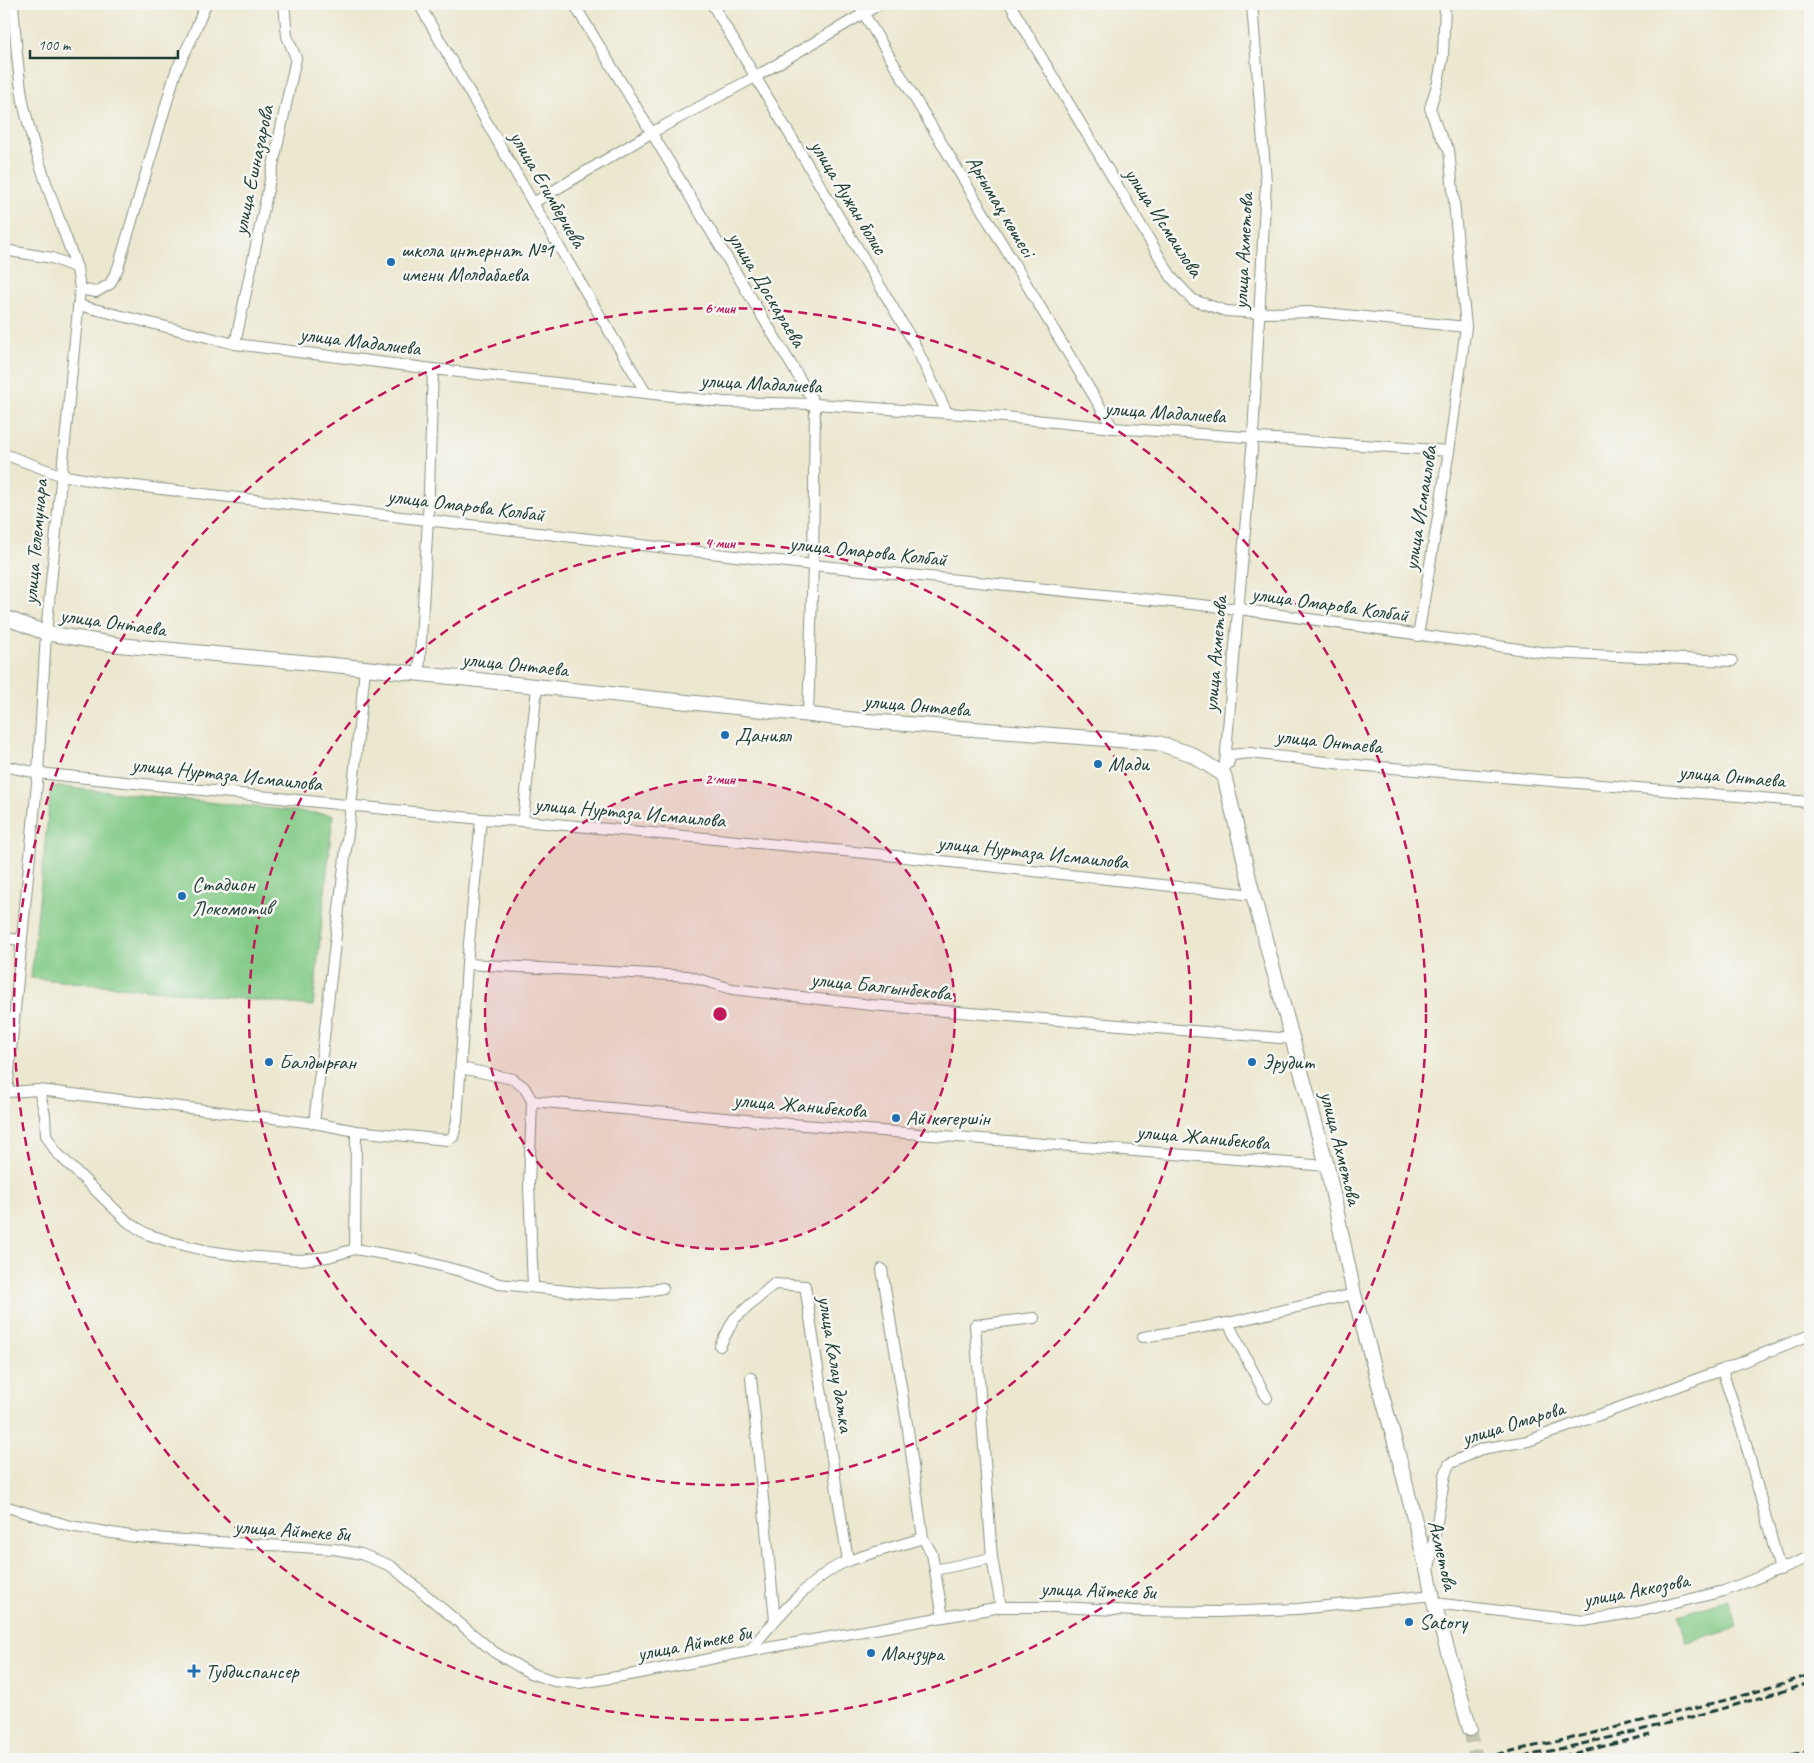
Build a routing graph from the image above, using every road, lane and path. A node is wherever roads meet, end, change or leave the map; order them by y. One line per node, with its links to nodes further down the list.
1 (13, 4): 17 (street, улица Телемунара)
2 (206, 4): 18 (street)
3 (284, 4): 22 (street, улица Ешназарова)
4 (419, 4): 15 (street, улица Егимбериева)
5 (574, 4): 14 (street, улица Доскараева)
6 (712, 4): 13 (street, улица Аужан болис)
7 (858, 4): 12 (street, Арғымақ көшесі)
8 (880, 4): 12 (street)
9 (1010, 4): 20 (street, улица Исмаилова)
10 (1252, 4): 20 (street, улица Ахметова)
11 (1445, 4): 21 (street, улица Исмаилова)
12 (864, 14): 13 (street); 27 (street, Арғымақ көшесі)
13 (755, 77): 14 (street); 26 (street, улица Аужан болис)
14 (652, 133): 15 (street); 25 (street, улица Доскараева)
15 (533, 203): 24 (street, улица Егимбериева)
16 (4, 250): 17 (street)
17 (77, 268): 18 (street, улица Телемунара)
18 (80, 289): 19 (street, улица Телемунара)
19 (78, 305): 22 (street, улица Мадалиева); 31 (street, улица Телемунара)
20 (1260, 314): 21 (street, улица Исмаилова); 28 (street, улица Ахметова)
21 (1466, 327): 29 (street, улица Исмаилова)
22 (235, 344): 23 (street, улица Мадалиева)
23 (433, 369): 24 (street, улица Мадалиева); 32 (street)
24 (646, 393): 25 (street, улица Мадалиева)
25 (815, 404): 26 (street, улица Мадалиева); 33 (street)
26 (947, 413): 27 (street, улица Мадалиева)
27 (1113, 428): 28 (street, улица Мадалиева)
28 (1253, 437): 29 (street, улица Мадалиева); 34 (street, улица Ахметова)
29 (1449, 451): 37 (street, улица Исмаилова)
30 (4, 454): 31 (street, улица Омарова Колбай)
31 (60, 475): 32 (street, улица Омарова Колбай); 36 (street, улица Телемунара)
32 (428, 519): 33 (street, улица Омарова Колбай); 40 (street)
33 (813, 565): 34 (street, улица Омарова Колбай); 42 (street)
34 (1239, 609): 37 (street, улица Омарова Колбай); 45 (street, улица Ахметова)
35 (4, 617): 36 (main road, улица Онтаева)
36 (46, 633): 39 (main road, улица Онтаева); 44 (street, улица Телемунара)
37 (1418, 636): 38 (street, улица Омарова Колбай)
38 (1732, 661)
39 (365, 668): 40 (main road, улица Онтаева); 47 (street)
40 (419, 674): 41 (main road, улица Онтаева)
41 (537, 687): 42 (main road, улица Онтаева); 49 (street)
42 (808, 714): 45 (main road, улица Онтаева)
43 (4, 766): 44 (street, улица Нуртаза Исмаилова)
44 (38, 773): 47 (street, улица Нуртаза Исмаилова); 52 (street, улица Телемунара)
45 (1224, 775): 46 (street, улица Онтаева); 50 (main road, улица Ахметова)
46 (1810, 802)
47 (351, 806): 48 (street, улица Нуртаза Исмаилова); 59 (street)
48 (481, 819): 49 (street, улица Нуртаза Исмаилова); 53 (street)
49 (523, 821): 50 (street, улица Нуртаза Исмаилова)
50 (1253, 895): 54 (main road, улица Ахметова)
51 (4, 938): 52 (street)
52 (21, 940): 57 (street, улица Телемунара)
53 (467, 964): 54 (street, улица Балгынбекова); 55 (street)
54 (1293, 1039): 61 (main road, улица Ахметова)
55 (461, 1068): 58 (street); 60 (street)
56 (39, 1090): 57 (street); 59 (street); 62 (street)
57 (6, 1093)
58 (532, 1101): 61 (street, улица Жанибекова); 64 (street)
59 (314, 1123): 60 (street)
60 (356, 1131): 62 (street)
61 (1327, 1166): 66 (main road, улица Ахметова)
62 (355, 1249): 64 (street)
63 (882, 1269): 77 (street)
64 (534, 1287): 65 (street)
65 (663, 1288)
66 (1354, 1294): 68 (street); 75 (main road, улица Ахметова)
67 (1034, 1318): 79 (street)
68 (1228, 1323): 70 (street); 74 (street)
69 (1810, 1335): 72 (street, улица Омарова)
70 (1143, 1338)
71 (720, 1346): 80 (street, улица Калау датка)
72 (1722, 1370): 82 (street); 83 (street, улица Омарова)
73 (751, 1378): 87 (street)
74 (1267, 1398)
75 (1396, 1446): 83 (main road, Ахметова)
76 (4, 1506): 88 (street, улица Айтеке би)
77 (923, 1538): 80 (street); 81 (street)
78 (1810, 1557): 82 (street, улица Аккозова)
79 (992, 1558): 81 (street); 85 (street)
80 (848, 1561): 87 (street)
81 (935, 1570): 86 (street)
82 (1780, 1570): 84 (street, улица Аккозова)
83 (1428, 1573): 84 (main road, Ахметова)
84 (1434, 1599): 85 (street, улица Айтеке би); 89 (main road, Ахметова)
85 (1000, 1607): 86 (street, улица Айтеке би)
86 (943, 1617): 88 (street, улица Айтеке би)
87 (775, 1620): 88 (street)
88 (749, 1651)
89 (1470, 1729)

